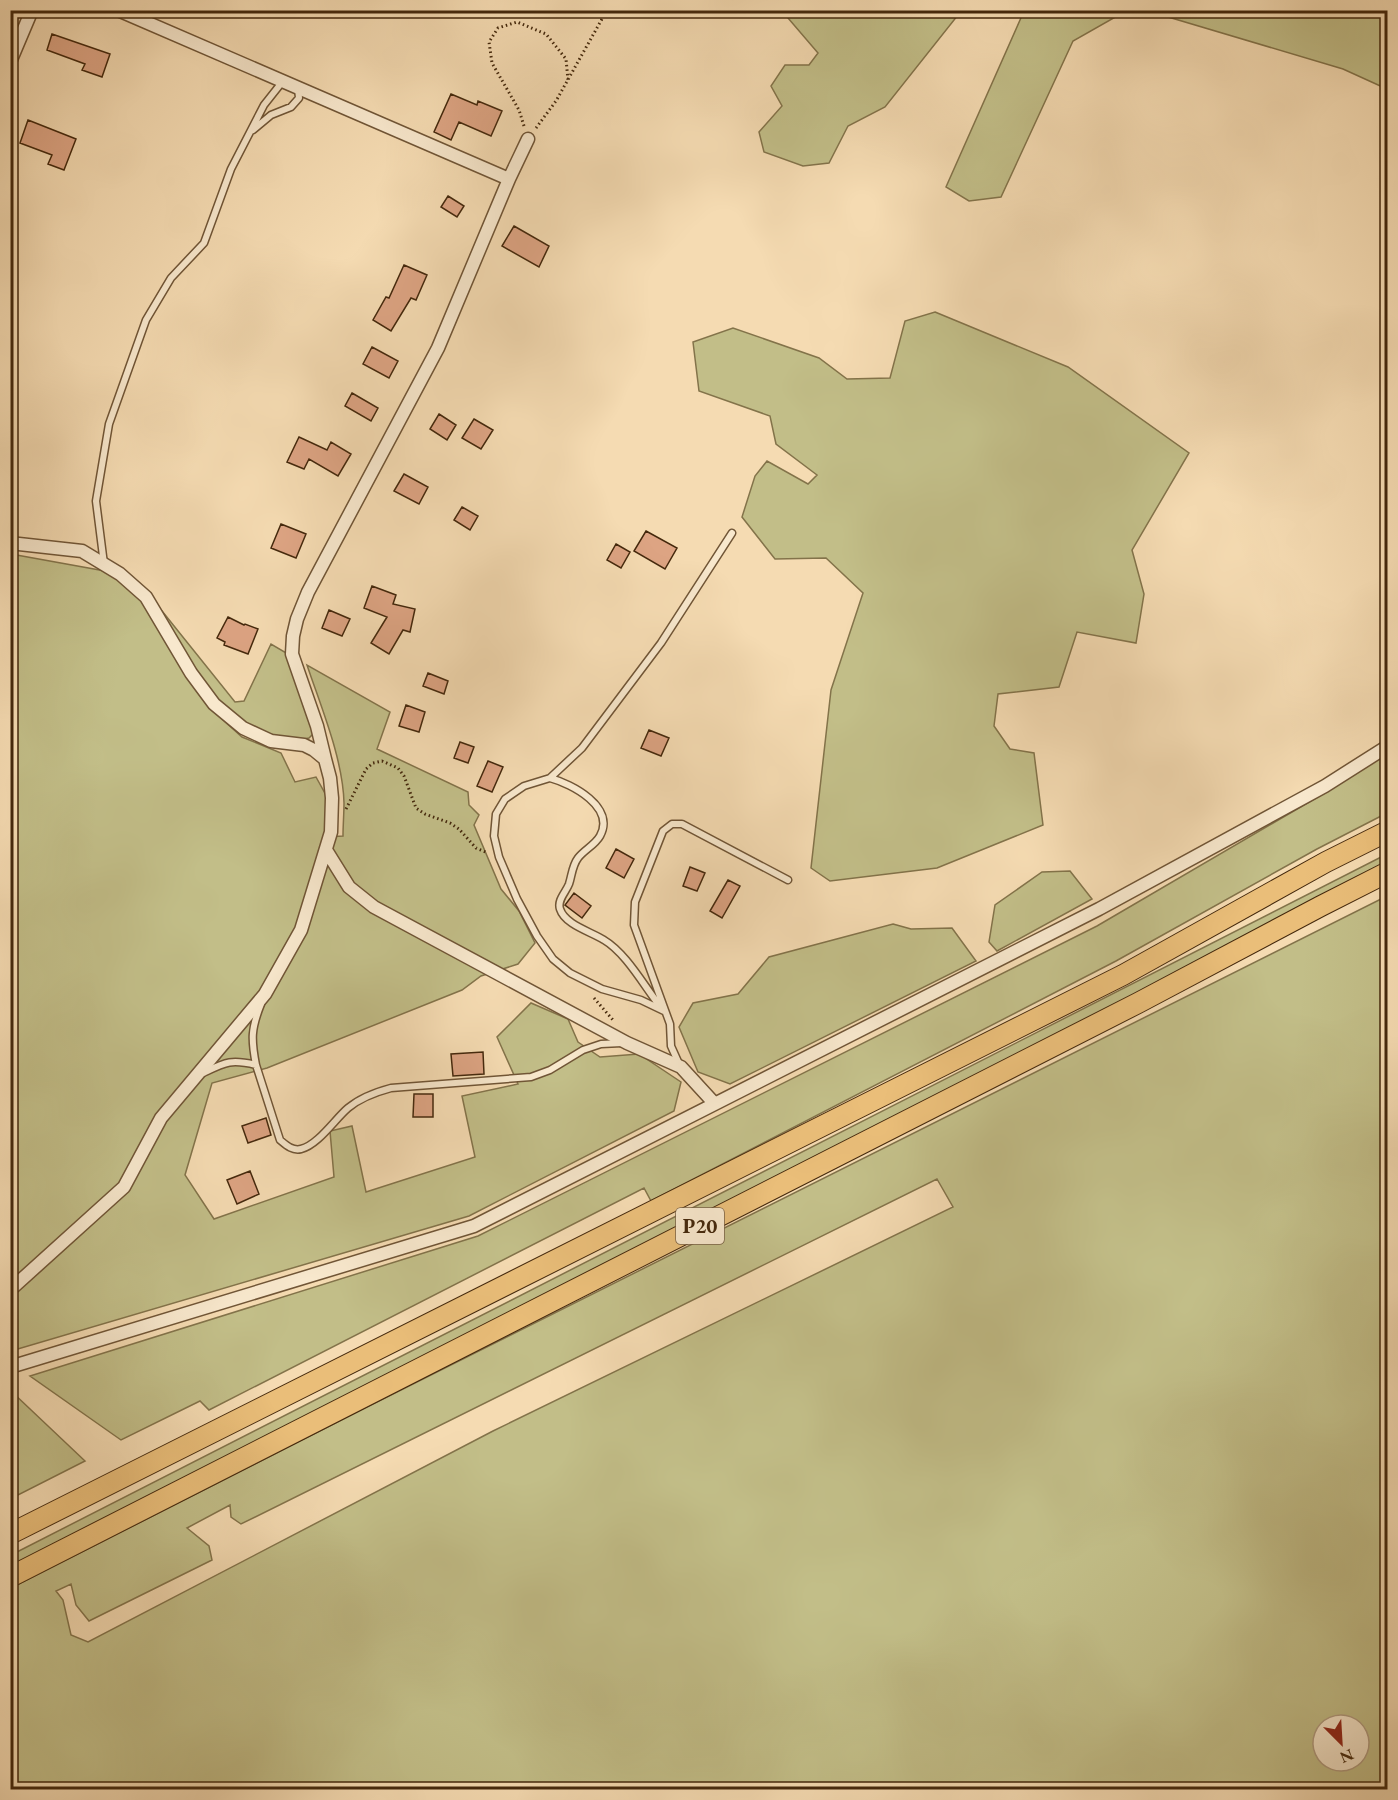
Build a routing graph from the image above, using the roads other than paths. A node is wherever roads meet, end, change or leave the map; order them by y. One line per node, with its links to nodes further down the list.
1 (32, 10): 3 (street)
2 (118, 10): 4 (street)
3 (10, 62)
4 (283, 81): 5 (street); 6 (lane)
5 (298, 88): 6 (lane); 8 (street)
6 (250, 132): 11 (lane)
7 (528, 139): 8 (street)
8 (509, 179): 13 (street)
9 (732, 533): 14 (lane)
10 (10, 543): 11 (street)
11 (104, 564): 13 (street)
12 (1388, 746): 25 (street)
13 (325, 759): 16 (street)
14 (550, 778): 20 (lane); 20 (lane)
15 (1388, 831): 28 (main road, Р20)
16 (326, 850): 19 (street); 21 (street)
17 (1388, 872): 29 (main road, Р20)
18 (788, 880): 20 (lane)
19 (265, 994): 22 (lane); 24 (street)
20 (664, 1011): 23 (lane)
21 (627, 1042): 22 (lane); 23 (street)
22 (256, 1065): 24 (lane)
23 (681, 1067): 25 (street)
24 (197, 1076): 26 (street)
25 (714, 1103): 27 (street)
26 (10, 1290)
27 (10, 1367)
28 (10, 1534)
29 (10, 1578)

